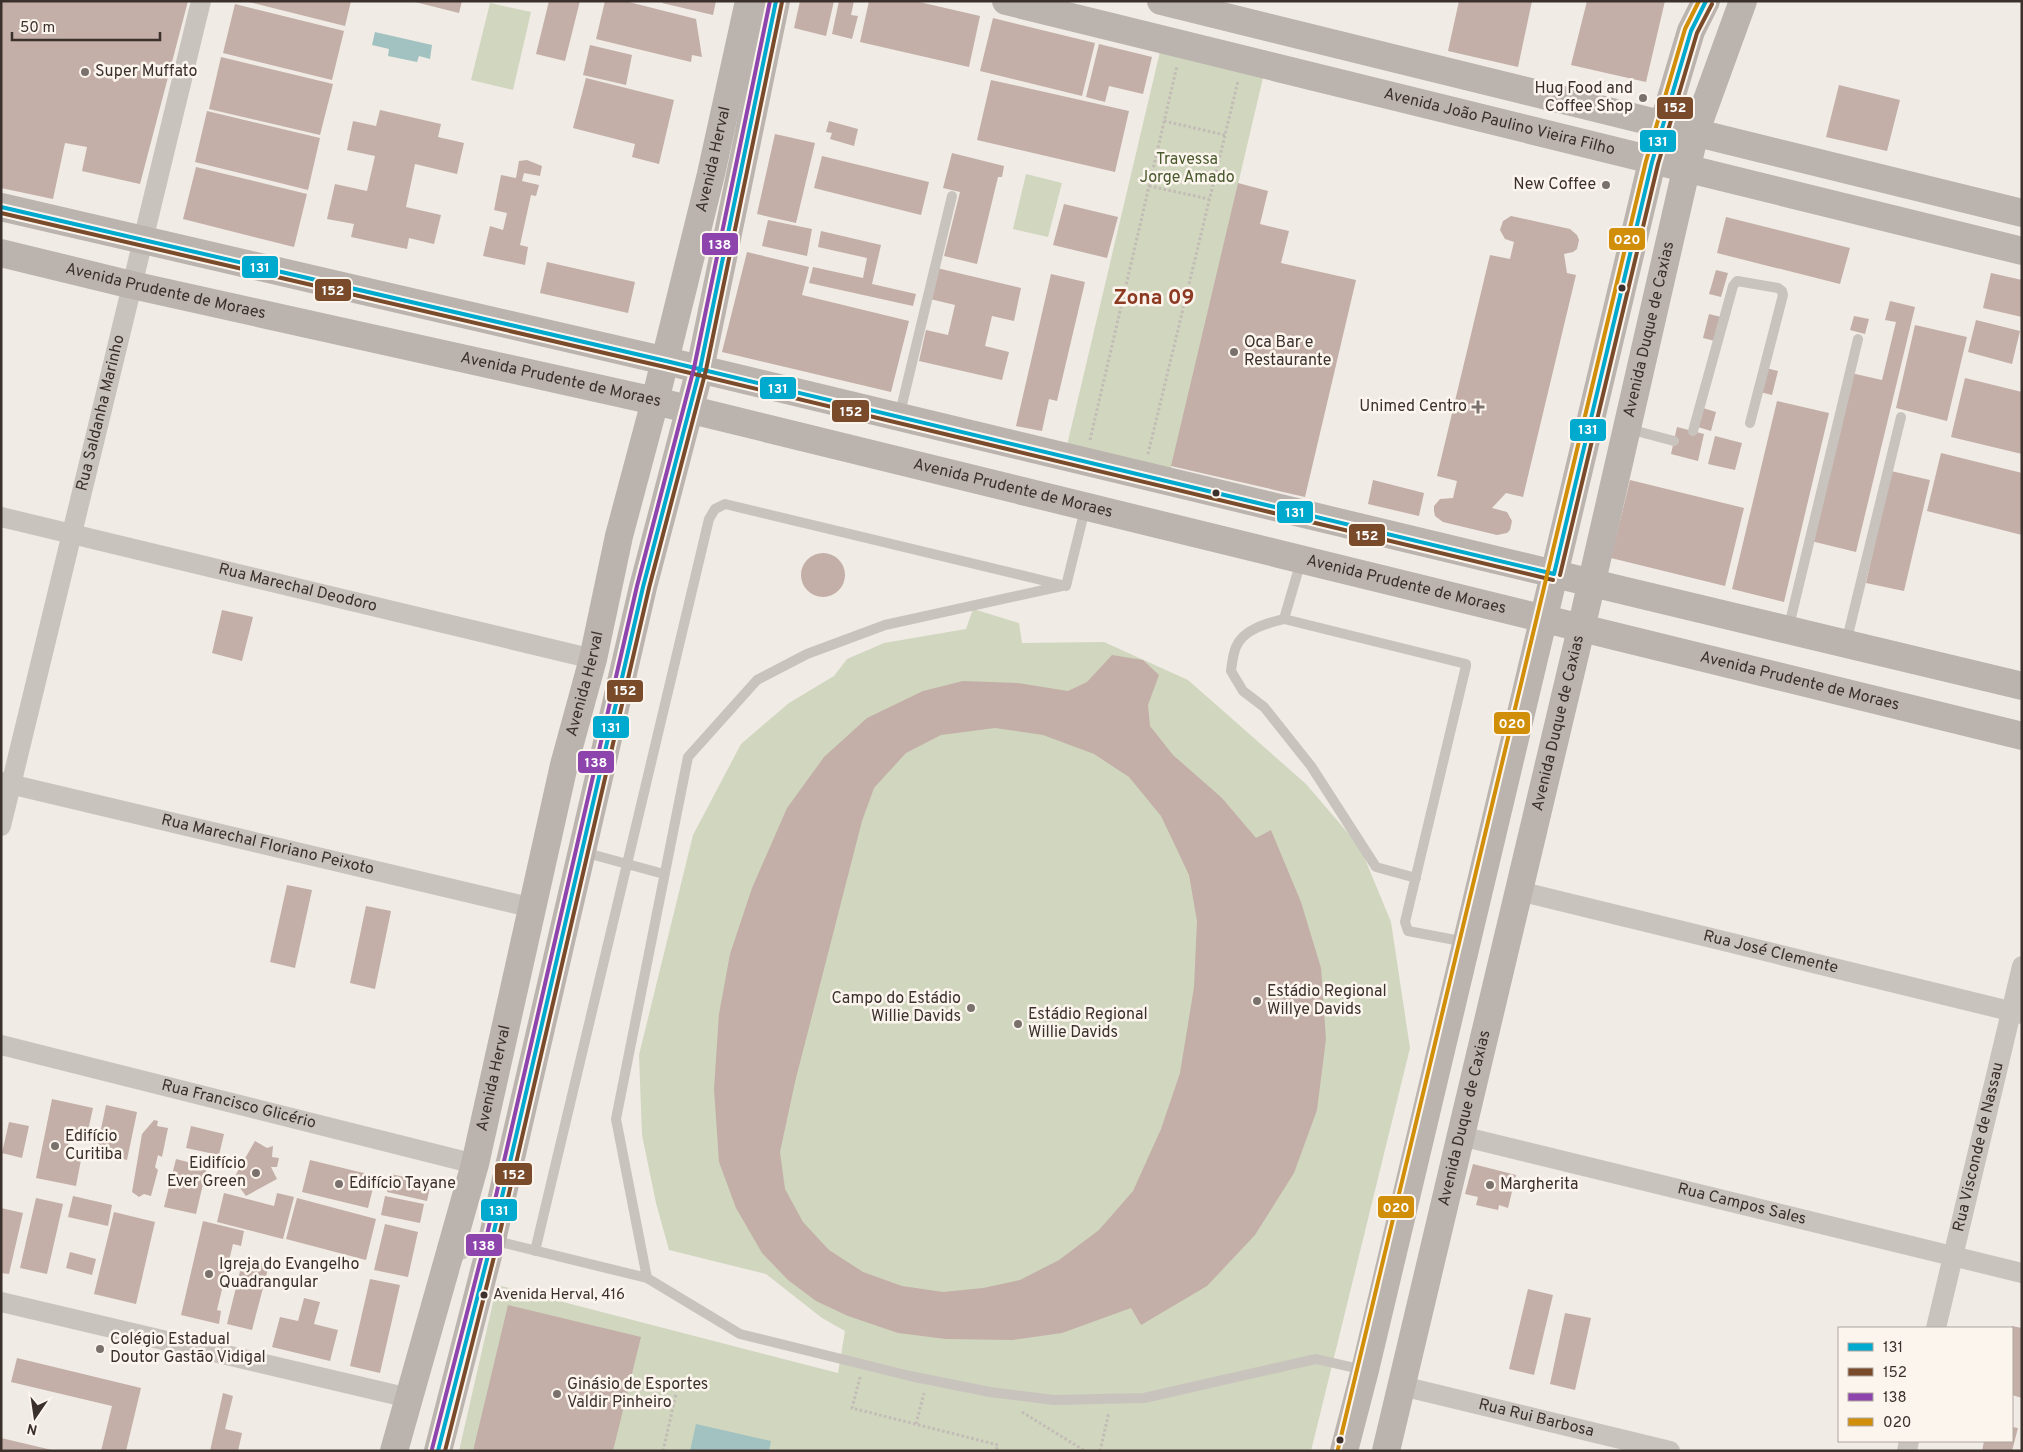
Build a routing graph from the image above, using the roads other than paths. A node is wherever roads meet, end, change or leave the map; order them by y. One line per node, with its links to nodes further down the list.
1 (201, 1): 19 (street, Rua Saldanha Marinho)
2 (749, 1): 15 (main road, Avenida Herval)
3 (776, 1): 12 (main road, Avenida Herval)
4 (1006, 1): 13 (main road, Avenida João Paulino Vieira Filho)
5 (1161, 1): 10 (main road)
6 (1706, 1): 9 (main road)
7 (1725, 1): 9 (main road)
8 (1743, 1): 11 (main road, Avenida Duque de Caxias)
9 (1691, 31): 10 (main road)
10 (1662, 126): 11 (main road); 13 (main road)
11 (1695, 133): 14 (main road, Avenida Duque de Caxias); 18 (main road)
12 (746, 153): 15 (main road); 25 (main road, Avenida Herval)
13 (1652, 162): 14 (main road, Avenida João Paulino Vieira Filho); 39 (main road)
14 (1686, 170): 20 (main road, Avenida João Paulino Vieira Filho); 31 (main road, Avenida Duque de Caxias)
15 (711, 174): 24 (main road, Avenida Herval)
16 (952, 196): 29 (lane)
17 (1, 206): 19 (main road)
18 (2022, 213)
19 (143, 241): 22 (street, Rua Saldanha Marinho); 24 (main road)
20 (2022, 251)
21 (1, 253): 22 (main road, Avenida Prudente de Moraes)
22 (132, 285): 26 (main road, Avenida Prudente de Moraes); 36 (street, Rua Saldanha Marinho)
23 (1858, 339): 46 (lane)
24 (666, 361): 25 (main road); 26 (main road, Avenida Herval)
25 (700, 369): 27 (main road, Avenida Herval); 29 (main road)
26 (655, 401): 27 (main road, Avenida Prudente de Moraes); 37 (main road, Avenida Herval)
27 (688, 410): 34 (main road, Avenida Prudente de Moraes); 42 (main road, Avenida Herval)
28 (1901, 417): 47 (lane)
29 (899, 418): 39 (main road)
30 (1750, 423): 32 (lane)
31 (1626, 429): 33 (lane); 40 (main road, Avenida Duque de Caxias)
32 (1693, 431)
33 (1674, 441)
34 (1085, 508): 38 (main road, Avenida Prudente de Moraes); 41 (lane)
35 (1, 516): 36 (street, Rua Marechal Deodoro)
36 (72, 535): 48 (street, Rua Marechal Deodoro); 53 (street, Rua Saldanha Marinho)
37 (619, 536): 42 (main road); 48 (main road, Avenida Herval)
38 (1301, 560): 43 (lane); 44 (main road, Avenida Prudente de Moraes)
39 (1554, 574): 40 (main road); 44 (main road)
40 (1591, 583): 45 (main road, Avenida Duque de Caxias); 46 (main road)
41 (1066, 586): 56 (lane); 57 (lane)
42 (643, 587): 50 (main road, Avenida Herval)
43 (1284, 619): 58 (lane); 58 (lane)
44 (1544, 619): 45 (main road, Avenida Prudente de Moraes); 61 (main road)
45 (1581, 629): 51 (main road, Avenida Prudente de Moraes); 59 (main road, Avenida Duque de Caxias)
46 (1788, 630): 47 (main road)
47 (1846, 644): 49 (main road)
48 (593, 659): 52 (main road, Avenida Herval)
49 (2022, 686)
50 (611, 726): 52 (main road); 55 (main road, Avenida Herval)
51 (2022, 736)
52 (564, 765): 60 (main road, Avenida Herval)
53 (6, 784): 54 (street, Rua Saldanha Marinho); 60 (street, Rua Marechal Floriano Peixoto)
54 (1, 826)
55 (582, 852): 56 (lane); 64 (main road, Avenida Herval)
56 (627, 864): 57 (lane); 70 (lane)
57 (664, 874): 74 (lane)
58 (1416, 878): 61 (lane)
59 (1519, 891): 65 (street, Rua José Clemente); 67 (main road, Avenida Duque de Caxias)
60 (533, 908): 62 (main road, Avenida Herval)
61 (1466, 942): 77 (main road)
62 (522, 957): 64 (main road); 68 (main road, Avenida Herval)
63 (2022, 966): 65 (street, Rua Visconde de Nassau)
64 (548, 996): 69 (main road, Avenida Herval)
65 (2016, 1013): 71 (street, Rua Visconde de Nassau)
66 (1, 1045): 68 (street, Rua Francisco Glicério)
67 (1461, 1136): 71 (street, Rua Campos Sales); 78 (main road, Avenida Duque de Caxias)
68 (475, 1164): 72 (main road, Avenida Herval)
69 (492, 1240): 70 (lane); 72 (lane); 81 (main road, Avenida Herval)
70 (535, 1251): 74 (lane)
71 (1953, 1256): 73 (street, Rua Campos Sales); 76 (street, Rua Visconde de Nassau)
72 (448, 1261): 79 (main road, Avenida Herval)
73 (2022, 1273)
74 (646, 1278): 77 (lane)
75 (1, 1302): 79 (street)
76 (1936, 1327)
77 (1365, 1370): 82 (main road)
78 (1402, 1386): 83 (main road, Avenida Duque de Caxias); 84 (street, Rua Rui Barbosa)
79 (409, 1398): 80 (main road, Avenida Herval)
80 (394, 1451)
81 (438, 1451)
82 (1344, 1451)
83 (1386, 1451)
84 (1670, 1451)

